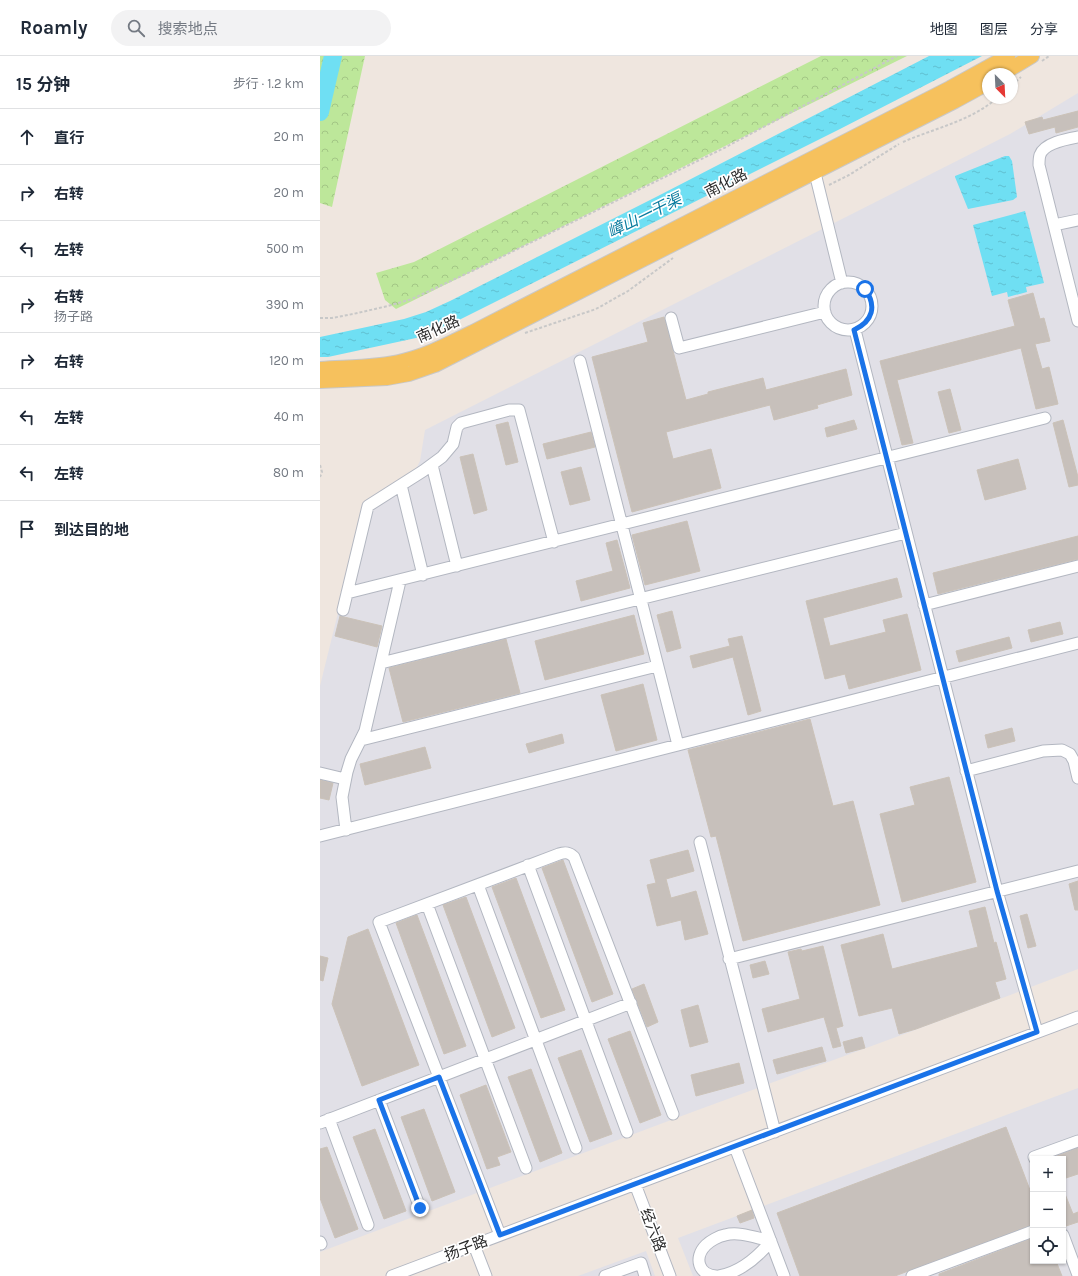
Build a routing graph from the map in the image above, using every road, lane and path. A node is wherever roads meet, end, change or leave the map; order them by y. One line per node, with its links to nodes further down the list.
1 (897, 56): 16 (path)
2 (1008, 56): 8 (main road, 南化路)
3 (1032, 56): 4 (main road)
4 (1012, 68)
5 (982, 85): 8 (main road, 南化路)
6 (991, 104): 9 (path)
7 (1078, 137): 11 (street)
8 (813, 165): 9 (street); 22 (main road, 南化路); 23 (main road, 南化路)
9 (819, 188): 13 (street)
10 (1078, 220): 11 (street)
11 (1054, 225): 14 (street)
12 (678, 256): 20 (path)
13 (842, 283): 15 (street); 19 (street)
14 (1074, 285): 18 (street)
15 (824, 312): 17 (street); 19 (street)
16 (320, 318)
17 (671, 318)
18 (1078, 318)
19 (854, 330): 25 (street)
20 (525, 333)
21 (580, 361): 30 (street)
22 (320, 369)
23 (320, 381)
24 (1045, 418): 25 (street)
25 (887, 458): 30 (street); 31 (street)
26 (432, 465): 29 (street); 32 (street); 33 (street)
27 (320, 466): 28 (path)
28 (320, 477)
29 (401, 485): 35 (street); 37 (street)
30 (621, 525): 32 (street); 38 (street)
31 (906, 533): 38 (street); 39 (street)
32 (554, 542): 33 (street)
33 (457, 566): 35 (street)
34 (1078, 566): 39 (street)
35 (423, 575): 36 (street)
36 (400, 580): 37 (street); 42 (street)
37 (347, 593): 40 (street)
38 (640, 599): 42 (street); 43 (street)
39 (924, 605): 44 (street)
40 (343, 610)
41 (1078, 643): 44 (street)
42 (381, 663): 45 (street)
43 (657, 666): 45 (street); 46 (street)
44 (943, 677): 46 (street); 47 (street)
45 (361, 740): 50 (street)
46 (678, 745): 51 (street)
47 (966, 771): 49 (street); 57 (street)
48 (320, 773): 50 (street)
49 (1078, 778)
50 (345, 779): 51 (street)
51 (346, 830): 52 (street)
52 (320, 836)
53 (700, 842): 59 (street)
54 (528, 865): 56 (street); 60 (street); 62 (street)
55 (1078, 871): 57 (street)
56 (478, 884): 58 (street); 64 (street)
57 (997, 891): 59 (street); 63 (street)
58 (426, 904): 65 (street); 66 (street)
59 (730, 959): 71 (street)
60 (630, 1003): 62 (street); 68 (street)
61 (1078, 1017): 63 (street, 扬子路)
62 (585, 1020): 64 (street); 70 (street)
63 (1037, 1032): 71 (street, 扬子路)
64 (536, 1040): 65 (street); 74 (street)
65 (484, 1059): 66 (street); 76 (street)
66 (439, 1077): 67 (street); 81 (street)
67 (379, 1100): 69 (street); 78 (street)
68 (673, 1114)
69 (324, 1121): 79 (street)
70 (628, 1132)
71 (775, 1132): 73 (street, 扬子路)
72 (1078, 1141): 75 (street)
73 (735, 1147): 77 (street, 扬子路); 82 (street)
74 (576, 1148)
75 (1037, 1156)
76 (526, 1168)
77 (635, 1184): 81 (street, 扬子路); 91 (street, 经六路)
78 (420, 1208)
79 (368, 1225)
80 (1030, 1232): 85 (street)
81 (500, 1235): 84 (street, 扬子路)
82 (771, 1240): 92 (street); 92 (street); 93 (street)
83 (1066, 1242): 86 (street)
84 (474, 1245): 87 (street, 扬子路); 88 (street)
85 (930, 1273): 94 (street)
86 (1078, 1275)
87 (392, 1276)
88 (486, 1276)
89 (605, 1276): 90 (street)
90 (645, 1276)
91 (670, 1276)
92 (718, 1276)
93 (784, 1276)
94 (912, 1276)

